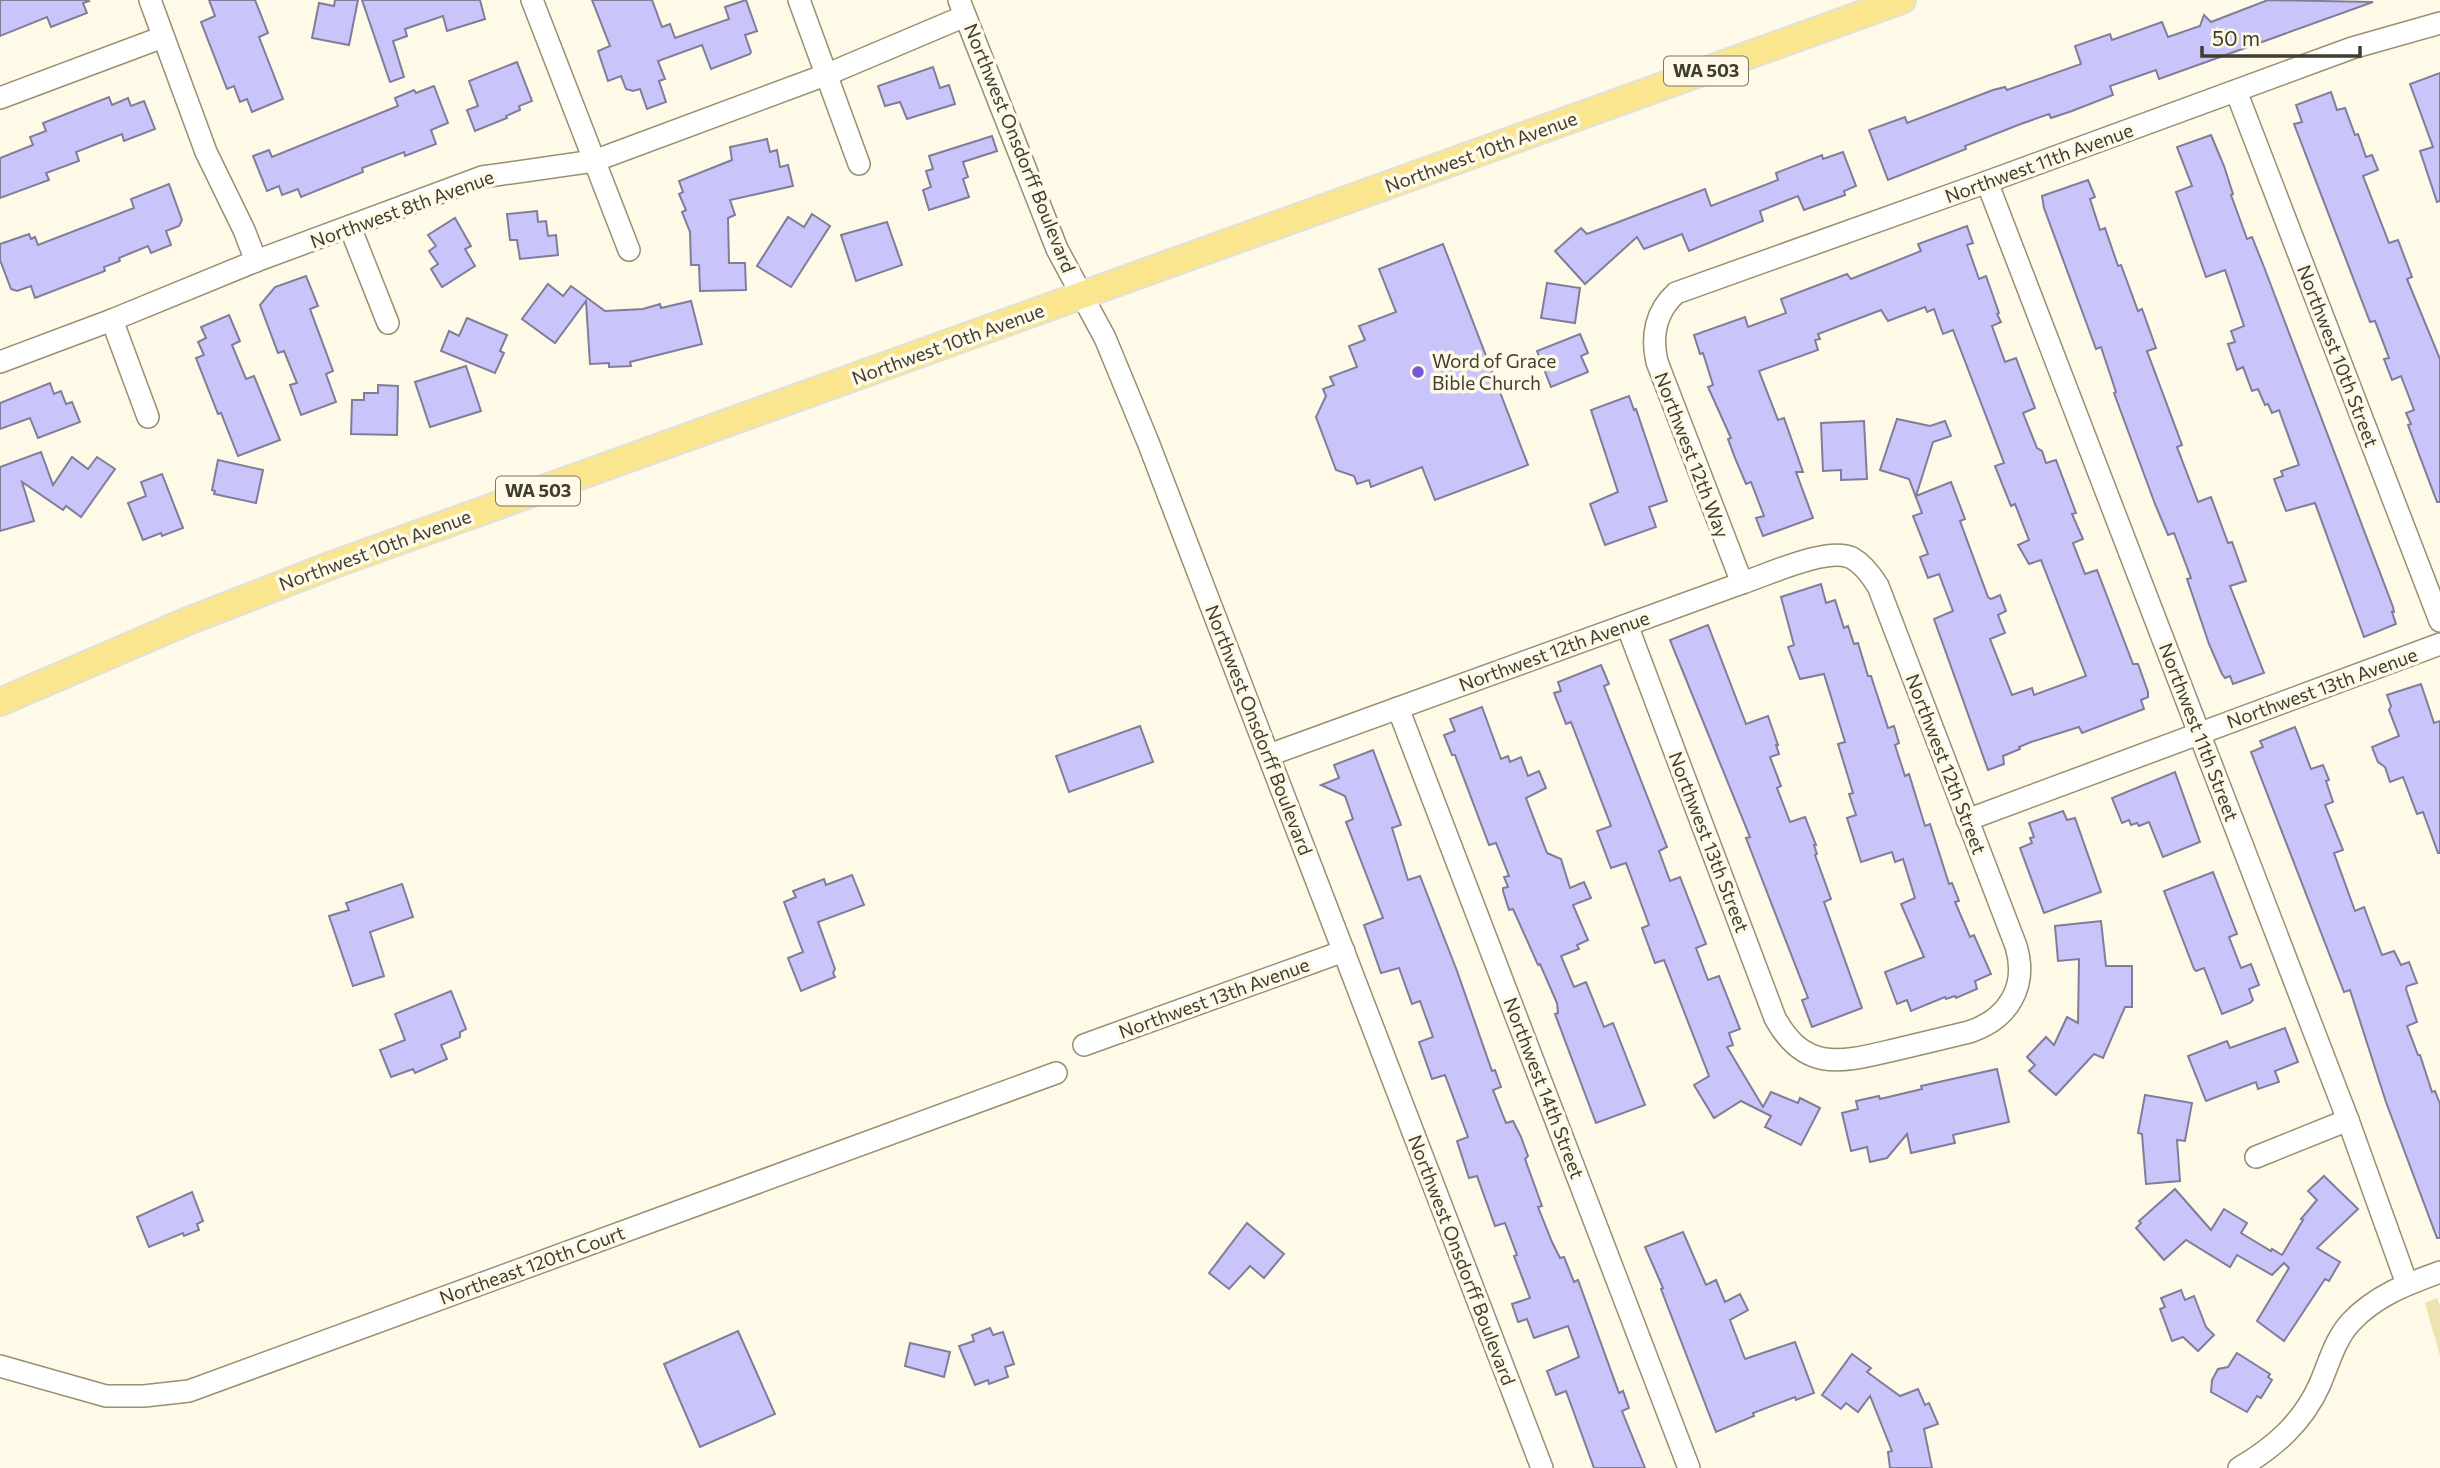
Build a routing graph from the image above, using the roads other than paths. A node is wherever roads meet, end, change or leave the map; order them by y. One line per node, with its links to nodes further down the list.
1 (150, 0): 7 (street)
2 (532, 0): 11 (street)
3 (799, 0): 8 (street)
4 (1902, 0): 17 (main road, Northwest 10th Avenue / WA 503)
5 (962, 8): 8 (street, Northwest 8th Avenue); 17 (street, Northwest Onsdorff Boulevard)
6 (2440, 23): 9 (street, Northwest 11th Avenue)
7 (163, 37): 10 (street); 16 (street)
8 (828, 74): 11 (street, Northwest 8th Avenue); 12 (street)
9 (2236, 92): 13 (street, Northwest 11th Avenue); 25 (street, Northwest 10th Street)
10 (0, 98)
11 (594, 161): 14 (street, Northwest 8th Avenue); 15 (street)
12 (859, 164)
13 (1987, 182): 20 (street, Northwest 11th Avenue); 30 (street, Northwest 11th Street)
14 (350, 227): 16 (street, Northwest 8th Avenue); 19 (street)
15 (629, 250)
16 (256, 261): 18 (street, Northwest 8th Avenue)
17 (1082, 296): 28 (main road, Northwest 10th Avenue / WA 503); 31 (street, Northwest Onsdorff Boulevard)
18 (113, 320): 21 (street, Northwest 8th Avenue); 22 (street)
19 (388, 323)
20 (1656, 325): 24 (street, Northwest 12th Way)
21 (0, 362)
22 (148, 417)
23 (1842, 555): 24 (street, Northwest 12th Avenue); 32 (street, Northwest 12th Street)
24 (1742, 583): 26 (street, Northwest 12th Avenue)
25 (2440, 621)
26 (1627, 625): 29 (street, Northwest 12th Avenue); 34 (street, Northwest 13th Street)
27 (2440, 644): 30 (street, Northwest 13th Avenue)
28 (0, 702)
29 (1398, 708): 31 (street, Northwest 12th Avenue); 43 (street, Northwest 14th Street)
30 (2200, 734): 32 (street, Northwest 13th Avenue); 37 (street, Northwest 11th Street)
31 (1269, 755): 33 (street, Northwest Onsdorff Boulevard)
32 (1968, 820): 34 (street, Northwest 12th Street)
33 (1344, 951): 35 (street, Northwest 13th Avenue); 42 (street, Northwest Onsdorff Boulevard)
34 (2016, 990)
35 (1084, 1045)
36 (1056, 1073): 41 (street, Northeast 120th Court)
37 (2348, 1120): 38 (street); 40 (street, Northwest 11th Street)
38 (2256, 1157)
39 (2440, 1272): 40 (street)
40 (2407, 1284): 44 (street)
41 (0, 1366)
42 (1542, 1468)
43 (1689, 1468)
44 (2239, 1468)

